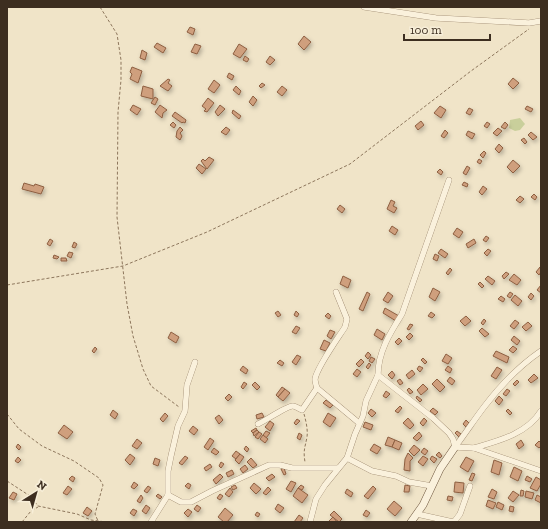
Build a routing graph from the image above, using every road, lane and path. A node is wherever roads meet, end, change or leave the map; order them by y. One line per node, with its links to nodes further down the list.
1 (100, 7): 5 (path)
2 (364, 7): 3 (street)
3 (540, 22): 5 (path)
4 (449, 180): 10 (street)
5 (123, 266): 6 (path); 13 (path)
6 (7, 286)
7 (336, 292): 11 (street)
8 (541, 352): 18 (street)
9 (195, 362): 13 (street)
10 (378, 375): 16 (street); 18 (street)
11 (318, 388): 12 (street); 16 (street)
12 (302, 410): 17 (street); 21 (path)
13 (185, 411): 27 (street)
14 (541, 411): 19 (street)
15 (7, 414): 30 (path)
16 (359, 423): 20 (street)
17 (258, 424)
18 (455, 447): 19 (street); 25 (street)
19 (474, 448): 23 (street)
20 (347, 458): 22 (street); 25 (street)
21 (306, 468): 22 (street); 27 (street)
22 (338, 468): 34 (street)
23 (541, 472)
24 (7, 482): 28 (path)
25 (432, 486): 29 (street)
26 (470, 486): 36 (street)
27 (168, 495): 33 (street)
28 (38, 506): 30 (path); 31 (path)
29 (417, 514): 35 (street); 36 (street)
30 (98, 521): 32 (path)
31 (22, 522)
32 (106, 522)
33 (151, 522)
34 (310, 522)
35 (411, 522)
36 (454, 522)

